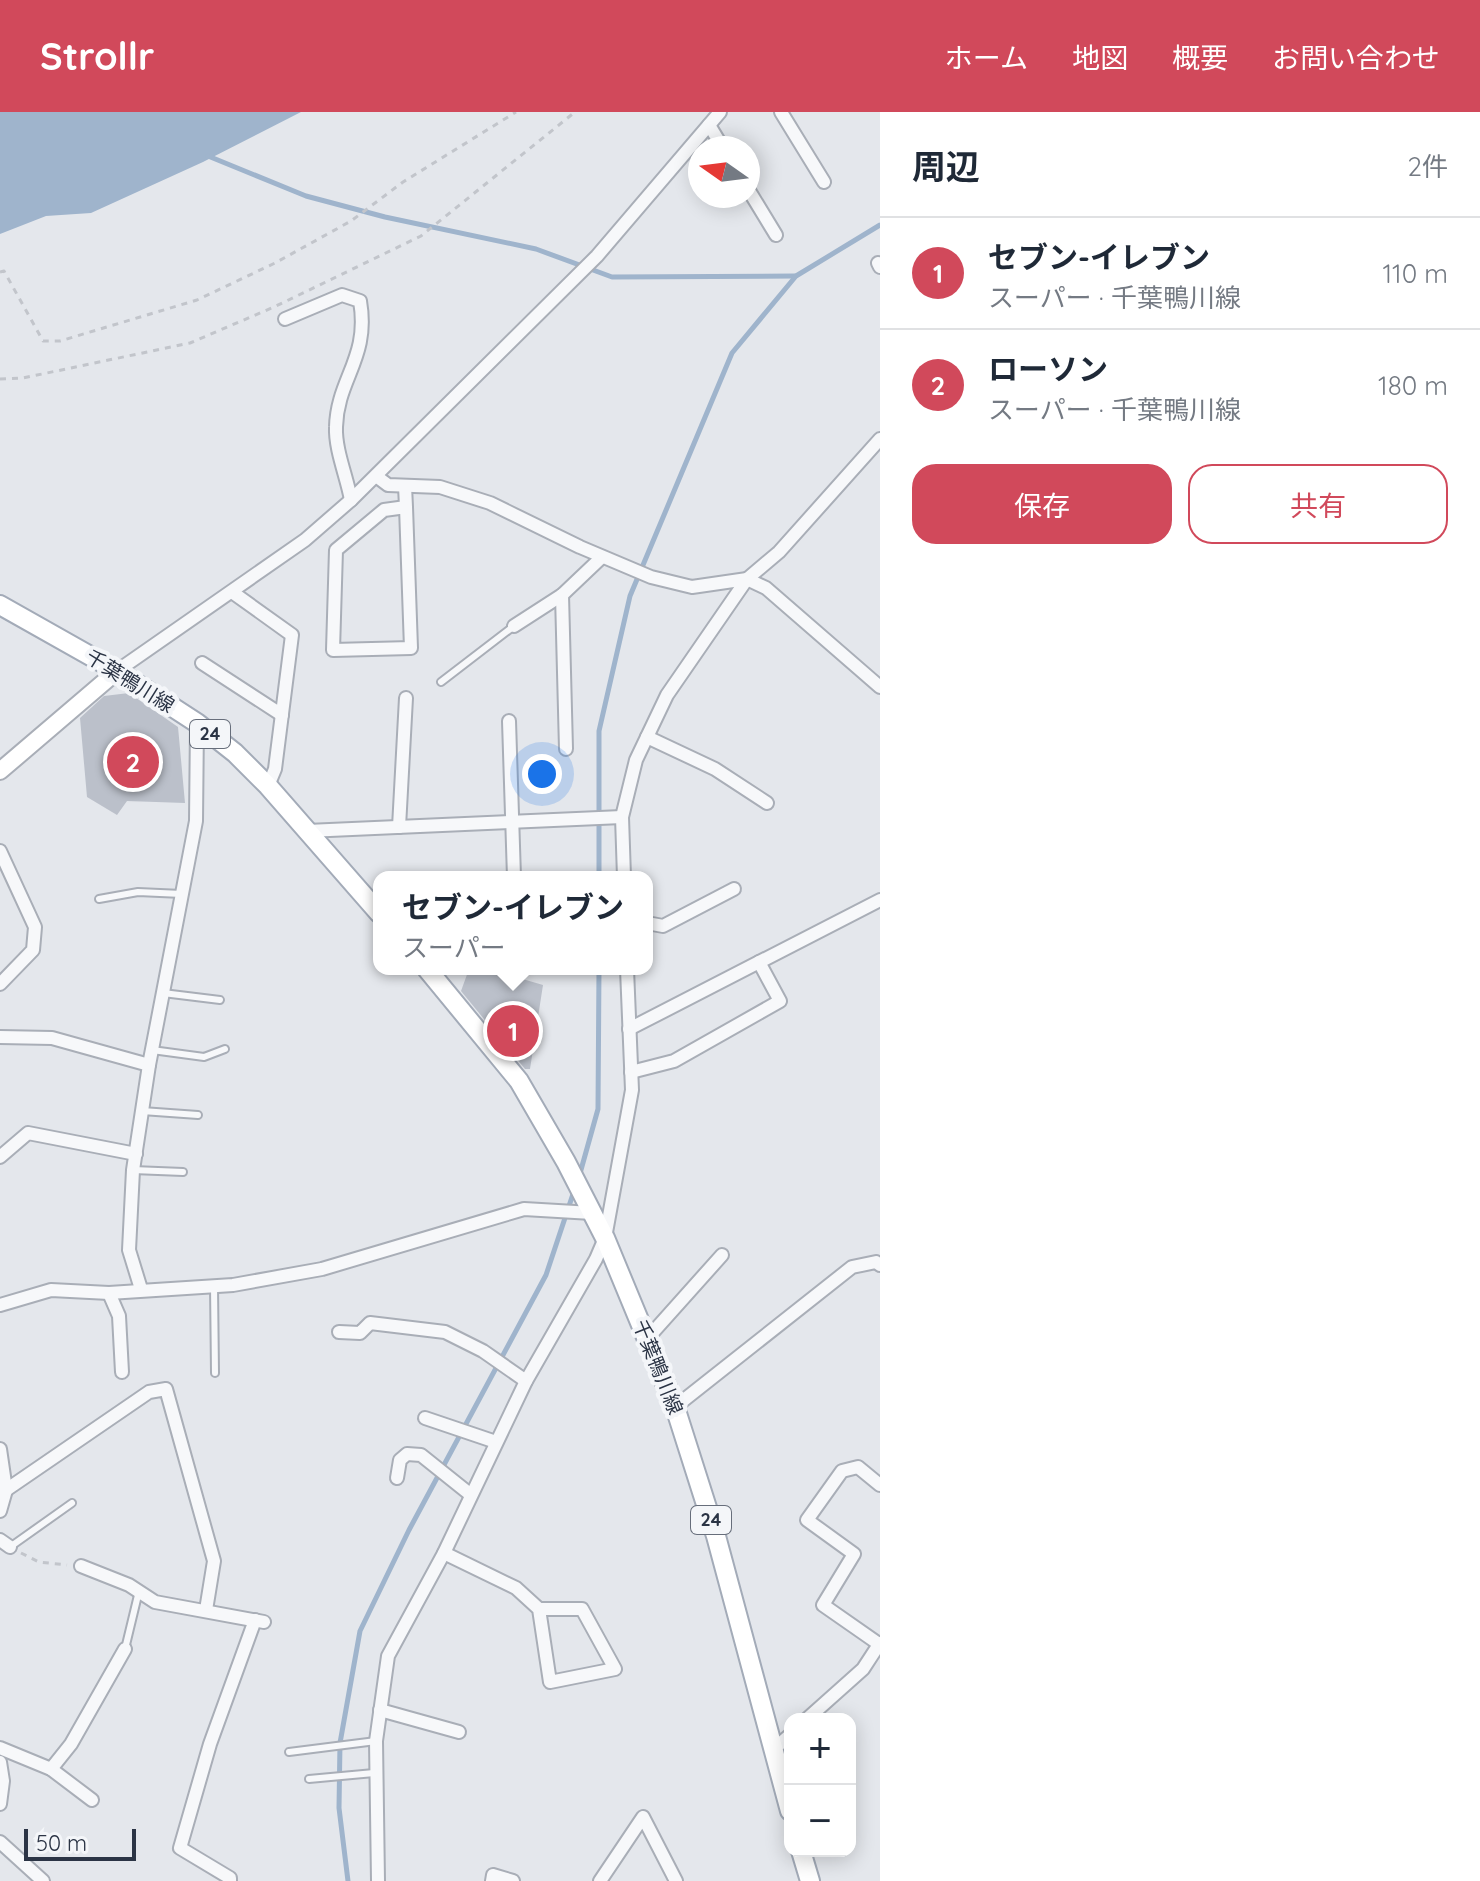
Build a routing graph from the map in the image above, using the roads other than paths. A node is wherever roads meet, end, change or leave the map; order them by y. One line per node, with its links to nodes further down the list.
1 (720, 112): 3 (street)
2 (781, 112): 5 (street)
3 (709, 125): 4 (street); 10 (street)
4 (716, 136)
5 (824, 182)
6 (760, 208): 7 (street)
7 (776, 235)
8 (285, 319): 12 (street)
9 (880, 439): 15 (street)
10 (376, 476): 11 (street); 12 (street)
11 (405, 486): 13 (street); 14 (street)
12 (351, 500): 16 (street)
13 (406, 507): 13 (street)
14 (602, 557): 15 (street); 17 (street)
15 (747, 579): 23 (street); 28 (street)
16 (232, 592): 21 (street); 25 (street)
17 (562, 595): 19 (street); 29 (street)
18 (0, 605): 21 (main road, 千葉鴨川線 / 24)
19 (514, 626): 22 (lane)
20 (202, 663): 25 (street)
21 (117, 671): 27 (main road, 千葉鴨川線 / 24); 30 (street)
22 (441, 682)
23 (880, 687)
24 (406, 698): 35 (street)
25 (282, 715): 31 (street)
26 (509, 721): 34 (street)
27 (197, 723): 31 (main road, 千葉鴨川線 / 24); 41 (street)
28 (647, 737): 32 (street); 33 (street)
29 (566, 749)
30 (0, 771)
31 (268, 786): 36 (main road, 千葉鴨川線 / 24)
32 (767, 803)
33 (622, 817): 34 (street); 39 (street)
34 (512, 822): 35 (street); 38 (street)
35 (399, 827): 36 (street)
36 (307, 831): 44 (main road, 千葉鴨川線 / 24)
37 (1, 859): 49 (street)
38 (514, 871)
39 (624, 871)
40 (734, 889): 45 (street)
41 (182, 894): 42 (lane); 50 (street)
42 (99, 899)
43 (880, 900): 46 (street)
44 (373, 906)
45 (653, 924)
46 (759, 962): 52 (street); 57 (street)
47 (432, 975): 64 (main road, 千葉鴨川線 / 24)
48 (627, 975): 52 (street)
49 (0, 984)
50 (163, 993): 51 (lane); 55 (street)
51 (220, 1000)
52 (629, 1029): 57 (street)
53 (0, 1037): 56 (street)
54 (225, 1049): 55 (lane)
55 (152, 1050): 56 (street)
56 (149, 1065): 58 (street)
57 (631, 1072): 65 (street)
58 (142, 1111): 59 (lane); 60 (street)
59 (198, 1115)
60 (136, 1154): 61 (street); 62 (street)
61 (0, 1157)
62 (133, 1170): 63 (lane); 69 (street)
63 (183, 1172)
64 (592, 1213): 65 (main road, 千葉鴨川線 / 24); 68 (street)
65 (605, 1238): 73 (main road, 千葉鴨川線 / 24); 76 (street)
66 (722, 1255): 73 (street)
67 (880, 1265): 77 (street)
68 (214, 1286): 69 (street); 75 (lane)
69 (141, 1289): 70 (street)
70 (109, 1293): 71 (street); 74 (street)
71 (0, 1305)
72 (339, 1332): 76 (street)
73 (646, 1340): 77 (main road, 千葉鴨川線 / 24)
74 (122, 1372)
75 (215, 1373)
76 (526, 1381): 79 (street)
77 (675, 1407): 102 (main road, 千葉鴨川線 / 24)
78 (425, 1418): 79 (street)
79 (496, 1442): 85 (street)
80 (0, 1449): 81 (street)
81 (2, 1469): 84 (street)
82 (397, 1478): 85 (street)
83 (880, 1485): 94 (street)
84 (6, 1490): 87 (street); 93 (street)
85 (471, 1495): 89 (street)
86 (72, 1503): 88 (lane)
87 (0, 1511)
88 (5, 1544)
89 (444, 1553): 92 (street); 96 (street)
90 (81, 1566): 91 (street)
91 (139, 1591): 93 (street); 95 (lane)
92 (539, 1609): 92 (street)
93 (206, 1610): 114 (street)
94 (880, 1644): 97 (street)
95 (125, 1649): 105 (street)
96 (380, 1710): 98 (street); 100 (street)
97 (814, 1713)
98 (459, 1732)
99 (784, 1740): 102 (street)
100 (376, 1741): 103 (lane); 106 (street)
101 (0, 1748): 105 (street)
102 (774, 1749): 108 (main road, 千葉鴨川線 / 24)
103 (289, 1752)
104 (0, 1762): 110 (street)
105 (51, 1769): 109 (street)
106 (374, 1773): 107 (lane); 115 (street)
107 (309, 1779)
108 (784, 1788)
109 (92, 1800)
110 (0, 1804)
111 (0, 1842): 113 (street)
112 (803, 1857): 120 (main road)
113 (43, 1881)
114 (230, 1881)
115 (378, 1881)
116 (492, 1881): 117 (street)
117 (513, 1881)
118 (600, 1881): 119 (street)
119 (676, 1881)
120 (810, 1881)

